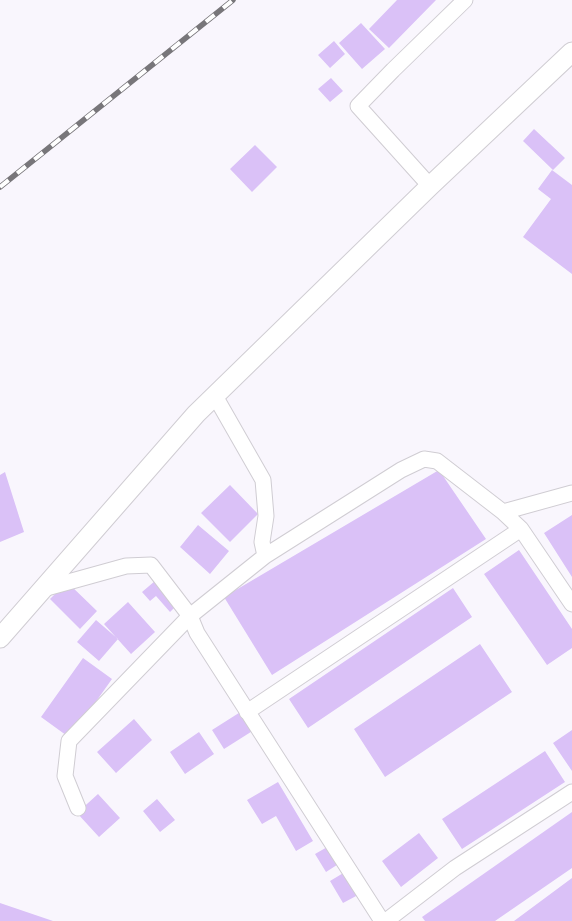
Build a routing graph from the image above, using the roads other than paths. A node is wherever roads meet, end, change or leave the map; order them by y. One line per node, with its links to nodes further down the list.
1 (464, 0): 3 (street)
2 (572, 52): 3 (street)
3 (430, 186): 4 (street)
4 (215, 396): 8 (street); 9 (street)
5 (572, 493): 6 (street)
6 (503, 512): 7 (street); 8 (street)
7 (522, 530): 10 (street); 13 (street)
8 (264, 556): 11 (street)
9 (43, 589): 11 (street); 12 (street)
10 (572, 604)
11 (190, 616): 13 (street); 15 (street)
12 (0, 638)
13 (247, 712): 16 (street)
14 (572, 792): 17 (street)
15 (78, 808)
16 (382, 921)
17 (386, 921)

